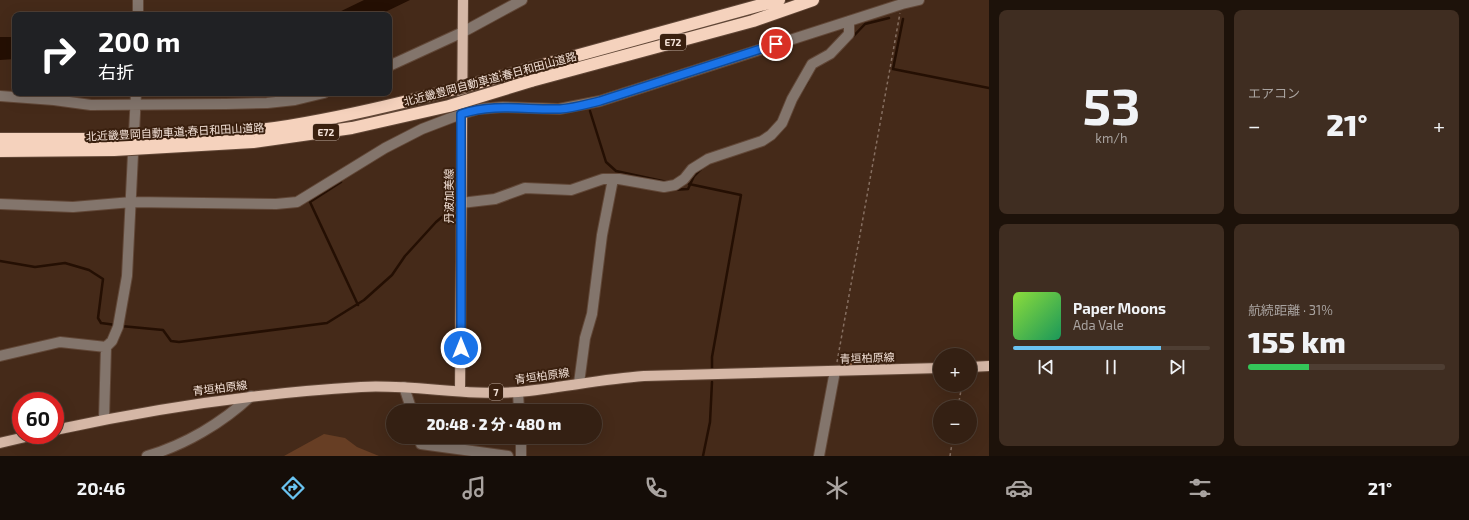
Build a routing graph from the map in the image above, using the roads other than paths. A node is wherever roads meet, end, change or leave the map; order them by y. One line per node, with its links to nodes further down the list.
1 (138, 0): 7 (street)
2 (463, 0): 9 (main road, 丹波加美線)
3 (522, 0): 9 (street)
4 (779, 0): 11 (highway, 北近畿豊岡自動車道;春日和田山道路 / E72)
5 (813, 0): 11 (highway, 北近畿豊岡自動車道;春日和田山道路 / E72)
6 (919, 0): 8 (street)
7 (138, 12)
8 (849, 20): 15 (street); 19 (street)
9 (463, 29): 10 (street); 15 (main road, 丹波加美線)
10 (392, 64)
11 (530, 75): 17 (highway, 北近畿豊岡自動車道;春日和田山道路 / E72, bridge)
12 (0, 96): 14 (street)
13 (312, 96): 14 (street)
14 (136, 99): 20 (street)
15 (461, 114): 20 (street); 21 (main road, 丹波加美線)
16 (0, 140): 17 (highway, 北近畿豊岡自動車道;春日和田山道路 / E72)
17 (114, 144): 18 (highway, 北近畿豊岡自動車道;春日和田山道路 / E72)
18 (0, 151)
19 (612, 179): 21 (street); 29 (street)
20 (132, 202): 22 (street); 23 (street)
21 (461, 203): 31 (main road, 丹波加美線)
22 (0, 204)
23 (106, 347): 24 (street); 36 (street)
24 (0, 356)
25 (989, 366): 26 (main road)
26 (977, 367)
27 (933, 368): 28 (main road, 青垣柏原線 / 7)
28 (835, 371): 29 (main road, 青垣柏原線 / 7); 45 (street)
29 (579, 383): 32 (main road, 青垣柏原線 / 7)
30 (404, 387): 31 (main road, 青垣柏原線 / 7); 33 (main road, 青垣柏原線 / 7); 34 (street)
31 (460, 392): 32 (main road, 青垣柏原線 / 7)
32 (518, 392): 35 (street)
33 (251, 396): 36 (main road, 青垣柏原線 / 7); 42 (street)
34 (410, 404)
35 (519, 404)
36 (104, 419): 37 (main road, 青垣柏原線 / 7)
37 (64, 428)
38 (12, 440): 39 (main road)
39 (0, 443)
40 (421, 444): 43 (street)
41 (521, 444): 44 (street)
42 (147, 456)
43 (508, 456)
44 (521, 456)
45 (819, 456)

